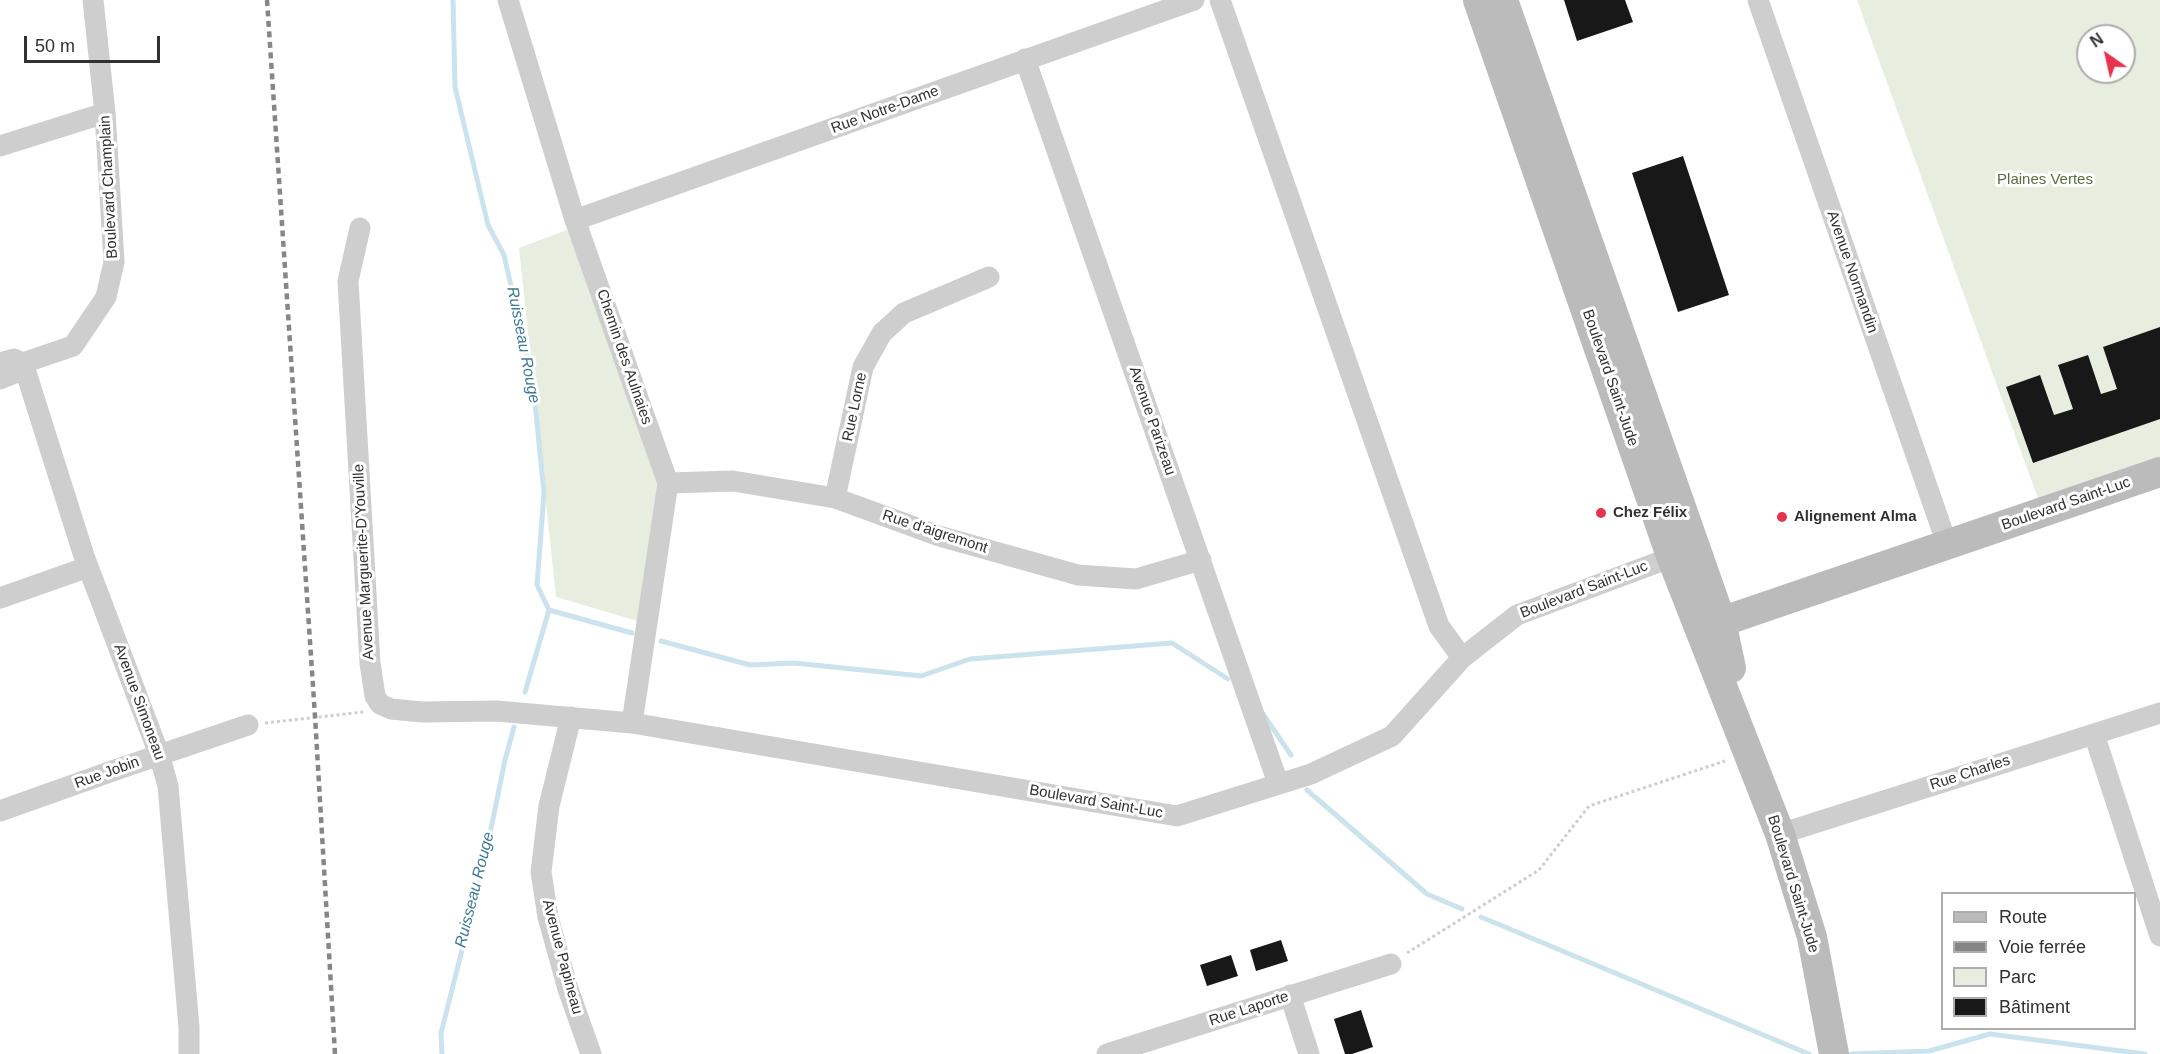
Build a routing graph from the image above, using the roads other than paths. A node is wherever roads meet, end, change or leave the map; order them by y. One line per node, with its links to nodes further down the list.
1 (93, 0): 9 (street, Boulevard Champlain)
2 (1194, 0): 8 (street, Rue Notre-Dame)
3 (1220, 0): 26 (street)
4 (1478, 0): 21 (street, Boulevard Saint-Jude)
5 (1503, 0): 21 (street, Boulevard Saint-Jude)
6 (1758, 0): 20 (street, Avenue Normandin)
7 (512, 2): 11 (street, Chemin des Aulnaies)
8 (1025, 59): 11 (street, Rue Notre-Dame); 22 (street, Avenue Parizeau)
9 (105, 113): 10 (street); 15 (street, Boulevard Champlain)
10 (0, 146)
11 (575, 220): 18 (street, Chemin des Aulnaies)
12 (360, 228): 28 (street, Avenue Marguerite-D'Youville)
13 (989, 277): 19 (street, Rue Lorne)
14 (0, 363): 15 (street)
15 (23, 363): 16 (street); 23 (street, Avenue Simoneau)
16 (0, 379)
17 (2160, 472): 20 (street, Boulevard Saint-Luc)
18 (668, 483): 19 (street, Rue d'aigremont); 29 (street, Chemin des Aulnaies)
19 (835, 498): 22 (street, Rue d'aigremont)
20 (1947, 544): 25 (street, Boulevard Saint-Luc)
21 (1683, 553): 25 (street, Boulevard Saint-Jude); 26 (street, Boulevard Saint-Luc)
22 (1201, 560): 33 (street, Avenue Parizeau)
23 (88, 567): 24 (street); 32 (street, Avenue Simoneau)
24 (0, 598)
25 (1710, 625): 35 (street, Boulevard Saint-Jude)
26 (1462, 657): 33 (street, Boulevard Saint-Luc)
27 (2160, 713): 31 (street, Rue Charles)
28 (571, 717): 29 (street, Boulevard Saint-Luc); 40 (street, Avenue Papineau)
29 (632, 723): 33 (street, Boulevard Saint-Luc)
30 (248, 725): 32 (street, Rue Jobin)
31 (2094, 734): 35 (street, Rue Charles); 36 (street)
32 (159, 754): 34 (street, Rue Jobin); 39 (street, Avenue Simoneau)
33 (1278, 783)
34 (0, 811)
35 (1780, 834): 43 (street, Boulevard Saint-Jude)
36 (2160, 936)
37 (1390, 964): 38 (street, Rue Laporte)
38 (1290, 995): 41 (street, Rue Laporte); 42 (street)
39 (189, 1054)
40 (591, 1054)
41 (1107, 1054)
42 (1309, 1054)
43 (1834, 1054)

